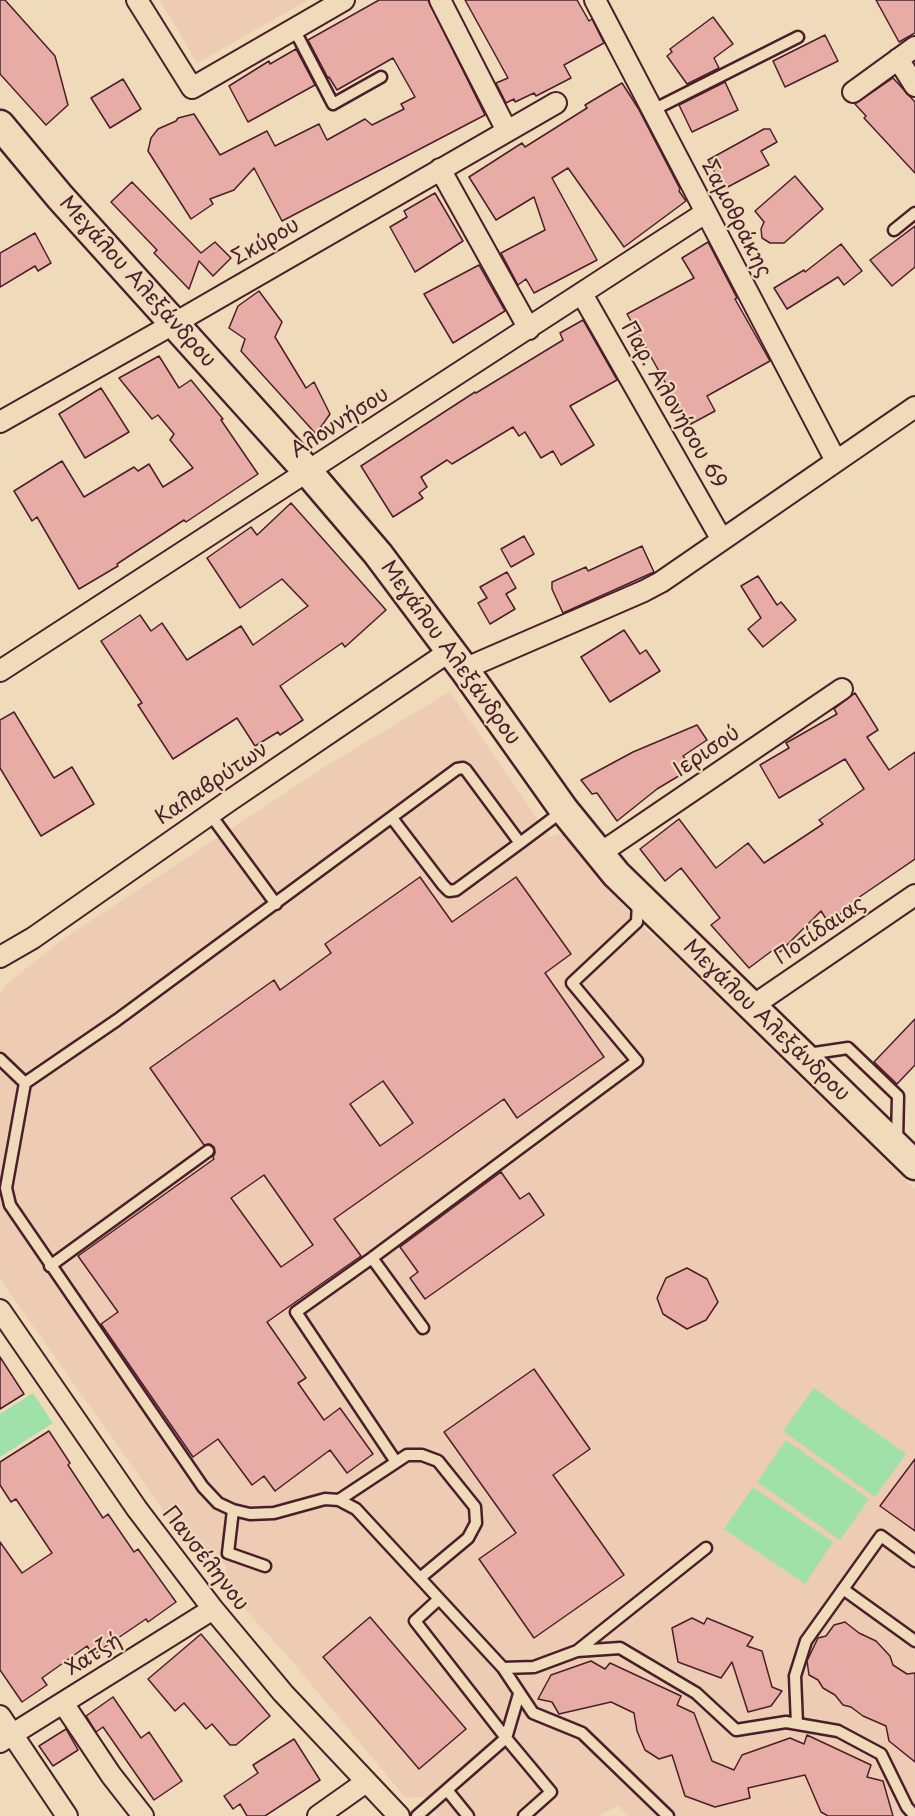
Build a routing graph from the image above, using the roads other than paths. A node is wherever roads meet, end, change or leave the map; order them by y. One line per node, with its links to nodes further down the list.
1 (137, 0): 5 (street)
2 (344, 0): 5 (street)
3 (440, 0): 15 (street)
4 (595, 0): 13 (street, Σαμοθράκης)
5 (294, 29): 9 (lane)
6 (798, 37): 13 (lane)
7 (915, 47): 8 (street)
8 (898, 59): 10 (street); 11 (street)
9 (381, 77)
10 (915, 87)
11 (853, 92)
12 (556, 103): 15 (street, Σκύρου)
13 (653, 110): 17 (street, Σαμοθράκης)
14 (0, 125): 21 (main road, Μεγάλου Αλεξάνδρου)
15 (507, 130): 16 (street, Σκύρου)
16 (440, 169): 21 (street, Σκύρου); 22 (street)
17 (705, 213): 20 (street, Αλοννήσου); 25 (street, Σαμοθράκης)
18 (915, 213): 19 (lane)
19 (894, 230)
20 (582, 294): 22 (street, Αλοννήσου); 27 (street, Παρ. Αλονήσου 69)
21 (175, 323): 24 (street, Σκύρου); 26 (main road, Μεγάλου Αλεξάνδρου)
22 (529, 329): 26 (street, Αλοννήσου)
23 (915, 407): 25 (street, Καλαβρύτων)
24 (0, 422)
25 (836, 461): 27 (street, Καλαβρύτων)
26 (308, 472): 28 (main road, Μεγάλου Αλεξάνδρου); 29 (street, Αλοννήσου)
27 (722, 540): 28 (street, Καλαβρύτων)
28 (457, 660): 31 (main road, Μεγάλου Αλεξάνδρου); 32 (street, Καλαβρύτων)
29 (0, 671)
30 (842, 689): 35 (street, Ιερισού)
31 (564, 810): 34 (lane); 35 (main road, Μεγάλου Αλεξάνδρου)
32 (210, 814): 38 (lane); 39 (street, Καλαβρύτων)
33 (392, 818): 34 (lane); 34 (lane); 38 (lane)
34 (520, 843)
35 (599, 854): 37 (main road, Μεγάλου Αλεξάνδρου)
36 (915, 895): 40 (street, Ποτίδαιας)
37 (639, 897): 40 (main road, Μεγάλου Αλεξάνδρου); 46 (lane)
38 (276, 904): 43 (lane)
39 (0, 957)
40 (751, 1007): 41 (main road, Μεγάλου Αλεξάνδρου)
41 (801, 1055): 45 (main road, Μεγάλου Αλεξάνδρου); 45 (lane)
42 (0, 1059): 43 (lane)
43 (25, 1083): 47 (lane)
44 (208, 1150): 47 (lane)
45 (906, 1156)
46 (372, 1258): 49 (lane); 50 (lane)
47 (50, 1266): 52 (lane)
48 (0, 1310): 59 (street, Πανσέληνου)
49 (423, 1328)
50 (396, 1462): 51 (lane); 56 (lane)
51 (339, 1500): 52 (lane); 56 (lane)
52 (233, 1510): 55 (lane)
53 (706, 1548): 61 (lane)
54 (915, 1561): 57 (lane)
55 (265, 1566)
56 (420, 1578): 58 (lane)
57 (843, 1589): 60 (lane); 66 (lane)
58 (439, 1599): 62 (lane); 68 (lane)
59 (213, 1609): 64 (street, Χατζή); 69 (street, Πανσέληνου)
60 (915, 1641)
61 (577, 1651): 62 (lane); 66 (lane)
62 (503, 1668): 63 (lane)
63 (519, 1694): 68 (lane); 78 (lane)
64 (63, 1702): 67 (street, Χατζή); 72 (street)
65 (0, 1716): 67 (street)
66 (797, 1724): 79 (lane)
67 (6, 1738): 71 (street)
68 (507, 1738): 70 (lane); 77 (lane)
69 (366, 1782): 73 (street); 74 (street, Πανσέληνου)
70 (447, 1790): 75 (lane); 76 (lane)
71 (67, 1816)
72 (143, 1816)
73 (318, 1816)
74 (399, 1816)
75 (417, 1816)
76 (468, 1816)
77 (524, 1816)
78 (668, 1816)
79 (915, 1816)

